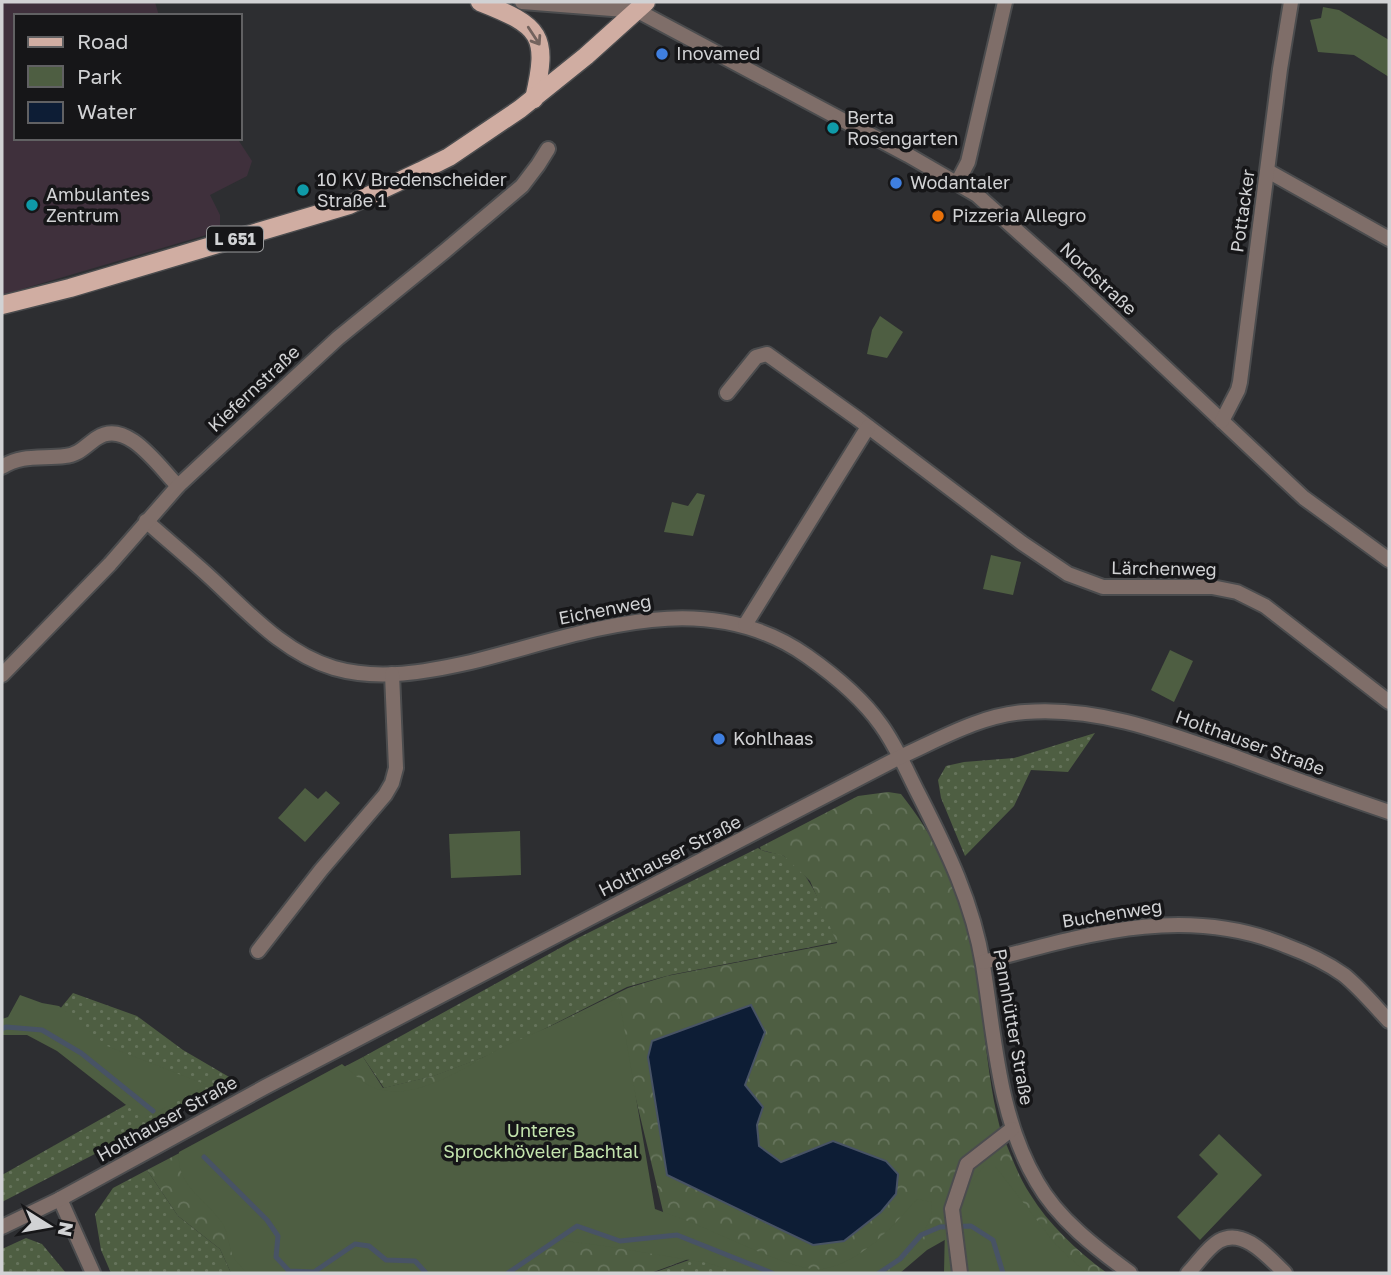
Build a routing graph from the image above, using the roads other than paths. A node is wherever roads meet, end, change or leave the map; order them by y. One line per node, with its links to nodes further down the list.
1 (480, 2): 6 (main road, one-way to 6)
2 (522, 2): 5 (street)
3 (1005, 2): 9 (street)
4 (1291, 2): 8 (street, Pottacker)
5 (642, 6): 6 (main road, L 651); 9 (street, Nordstraße)
6 (534, 99): 11 (main road, L 651)
7 (548, 149): 16 (street, Kiefernstraße)
8 (1268, 171): 10 (street); 13 (street, Pottacker)
9 (957, 183): 13 (street, Nordstraße)
10 (1389, 239)
11 (2, 305)
12 (727, 393): 14 (street, Lärchenweg)
13 (1222, 421): 18 (street, Nordstraße)
14 (868, 427): 19 (street); 22 (street, Lärchenweg)
15 (2, 467): 16 (street)
16 (178, 486): 17 (street, Kiefernstraße)
17 (146, 522): 20 (street, Eichenweg); 21 (street, Kiefernstraße)
18 (1389, 560)
19 (745, 625): 20 (street, Eichenweg); 23 (street, Eichenweg)
20 (393, 674): 25 (street)
21 (2, 675)
22 (1389, 702)
23 (900, 757): 24 (street, Holthauser Straße); 26 (street, Pannhütter Straße); 29 (street, Holthauser Straße)
24 (1389, 812)
25 (258, 951)
26 (982, 962): 27 (street, Buchenweg); 28 (street, Pannhütter Straße)
27 (1389, 1021)
28 (1012, 1129): 32 (street); 33 (street, Pannhütter Straße)
29 (60, 1199): 30 (street, Holthauser Straße); 31 (street)
30 (2, 1227)
31 (93, 1273)
32 (960, 1273)
33 (1130, 1273)
34 (1188, 1273): 35 (street)
35 (1284, 1273)

